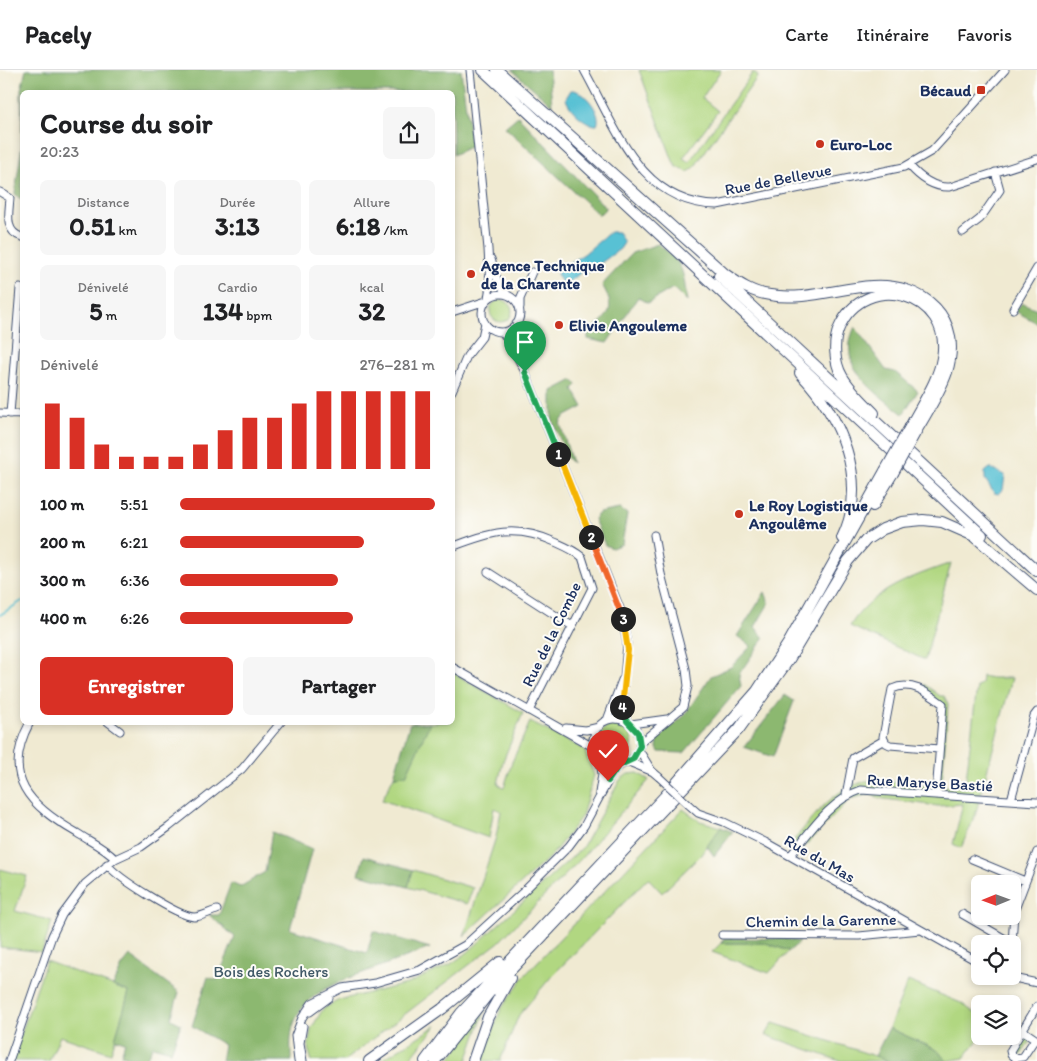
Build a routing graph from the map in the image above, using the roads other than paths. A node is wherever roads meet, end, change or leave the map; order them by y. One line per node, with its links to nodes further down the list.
1 (470, 70): 12 (street)
2 (584, 70): 7 (street, Rue de Bellevue)
3 (1005, 70): 7 (street, Rue de Bellevue)
4 (490, 71): 5 (highway); 15 (highway)
5 (565, 132): 32 (highway); 34 (highway)
6 (1037, 159): 8 (street)
7 (909, 165): 8 (street)
8 (995, 172): 10 (street)
9 (0, 192): 11 (street)
10 (963, 232)
11 (20, 236)
12 (488, 249): 18 (street); 19 (street)
13 (1037, 268): 21 (street)
14 (532, 272): 17 (street)
15 (716, 286): 39 (highway); 43 (highway)
16 (20, 288): 30 (street)
17 (526, 289): 18 (street); 20 (street)
18 (508, 295): 19 (street); 20 (street)
19 (487, 300): 22 (street); 23 (street)
20 (520, 309): 24 (street)
21 (1013, 309)
22 (456, 311): 23 (street)
23 (484, 320): 25 (street); 26 (street)
24 (516, 324): 25 (street); 27 (street)
25 (498, 331): 26 (street); 27 (street)
26 (482, 337): 28 (street)
27 (525, 372): 45 (street)
28 (455, 384)
29 (0, 413): 30 (street)
30 (10, 414): 31 (street)
31 (20, 414)
32 (912, 430): 33 (highway, bridge); 34 (highway)
33 (889, 472): 41 (highway); 43 (highway)
34 (958, 499): 37 (highway)
35 (654, 535): 48 (street)
36 (455, 546): 42 (street, Rue de la Combe)
37 (1037, 571)
38 (488, 572): 42 (street)
39 (1037, 584)
40 (1037, 590): 41 (highway)
41 (813, 619): 82 (highway)
42 (572, 626): 46 (street, Rue de la Combe)
43 (789, 642): 83 (highway)
44 (455, 670): 46 (street)
45 (625, 672): 49 (street); 50 (street)
46 (529, 711): 54 (street)
47 (1037, 712): 68 (street)
48 (672, 717): 50 (street); 58 (street)
49 (607, 720): 50 (street); 55 (street)
50 (629, 722): 58 (street)
51 (28, 725): 72 (street)
52 (112, 725): 56 (street)
53 (279, 725): 72 (street)
54 (558, 726): 55 (street); 59 (street)
55 (599, 726): 59 (street)
56 (120, 732)
57 (884, 740): 60 (street); 60 (street); 66 (street)
58 (639, 746): 62 (street); 64 (street, Rue du Mas)
59 (593, 747): 61 (street)
60 (939, 749): 65 (street)
61 (600, 759): 63 (street); 67 (street)
62 (629, 762): 63 (street); 64 (street, Rue du Mas)
63 (618, 766): 67 (street)
64 (652, 771): 71 (street, Rue du Mas, bridge)
65 (936, 794): 66 (street, Rue Maryse Bastié); 68 (street, Rue Maryse Bastié)
66 (846, 795): 71 (street, Rue Maryse Bastié)
67 (599, 797): 87 (street)
68 (1011, 800): 69 (street, Rue Maryse Bastié)
69 (1037, 802)
70 (1037, 852): 75 (street)
71 (790, 856): 78 (street, Rue du Mas)
72 (115, 859): 74 (street)
73 (972, 859): 75 (street)
74 (107, 864): 76 (street); 91 (street)
75 (1025, 881): 81 (street)
76 (217, 910)
77 (962, 914): 80 (street)
78 (920, 930): 79 (street, Chemin de la Garenne); 84 (street, Rue du Mas)
79 (722, 935)
80 (997, 935)
81 (1013, 935)
82 (541, 940): 96 (highway); 97 (highway)
83 (519, 949): 94 (highway); 95 (highway)
84 (971, 958)
85 (1021, 980): 86 (street)
86 (1037, 983)
87 (353, 988): 92 (street); 93 (street)
88 (1037, 1006): 89 (street)
89 (1022, 1030): 90 (street); 90 (street)
90 (1036, 1040)
91 (9, 1061)
92 (298, 1061)
93 (303, 1061)
94 (369, 1061)
95 (425, 1061)
96 (435, 1061)
97 (473, 1061)

